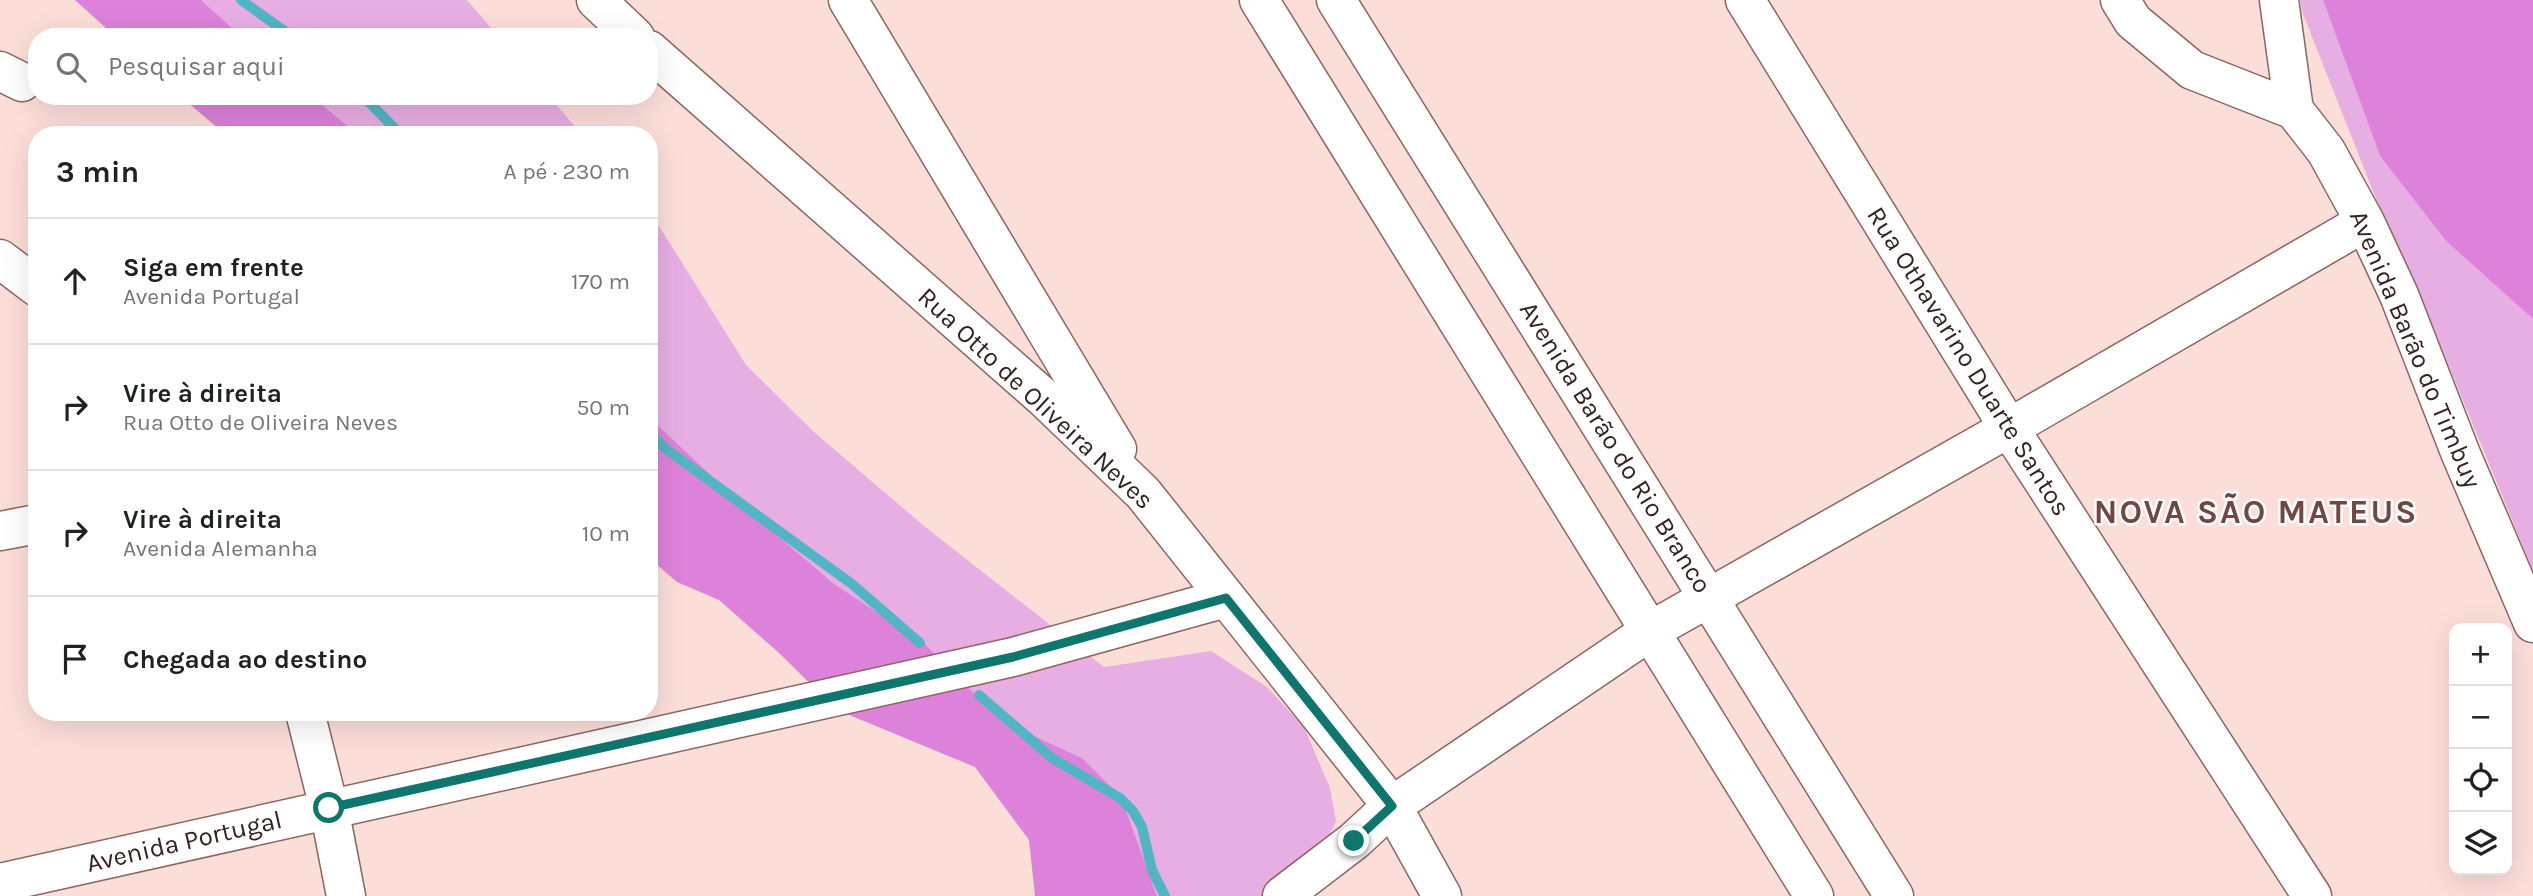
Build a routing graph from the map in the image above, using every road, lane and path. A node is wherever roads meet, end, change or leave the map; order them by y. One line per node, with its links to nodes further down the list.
1 (596, 0): 8 (street)
2 (848, 0): 15 (street)
3 (1259, 0): 21 (street)
4 (1336, 0): 18 (street, Avenida Barão do Rio Branco)
5 (1745, 0): 14 (street, Rua Othavarino Duarte Santos)
6 (2120, 0): 10 (street)
7 (2279, 0): 10 (street, Avenida Barão do Timbuy)
8 (626, 28)
9 (658, 58): 15 (street, Rua Otto de Oliveira Neves)
10 (2294, 110): 11 (street, Avenida Barão do Timbuy)
11 (2365, 222): 14 (street); 20 (street, Avenida Barão do Timbuy)
12 (0, 259): 13 (street)
13 (28, 280)
14 (2009, 428): 18 (street); 31 (street, Rua Othavarino Duarte Santos)
15 (1143, 493): 19 (street, Rua Otto de Oliveira Neves)
16 (28, 526): 17 (street)
17 (0, 531)
18 (1710, 597): 21 (street); 30 (street, Avenida Barão do Rio Branco)
19 (1226, 598): 23 (street, Rua Otto de Oliveira Neves); 24 (street, Avenida Portugal)
20 (2533, 623)
21 (1650, 631): 23 (street); 29 (street)
22 (307, 721): 24 (street)
23 (1392, 806): 27 (street); 28 (street, Rua Otto de Oliveira Neves)
24 (329, 808): 25 (street, Avenida Portugal); 26 (street)
25 (0, 883)
26 (346, 896)
27 (1282, 896)
28 (1442, 896)
29 (1814, 896)
30 (1894, 896)
31 (2312, 896)

